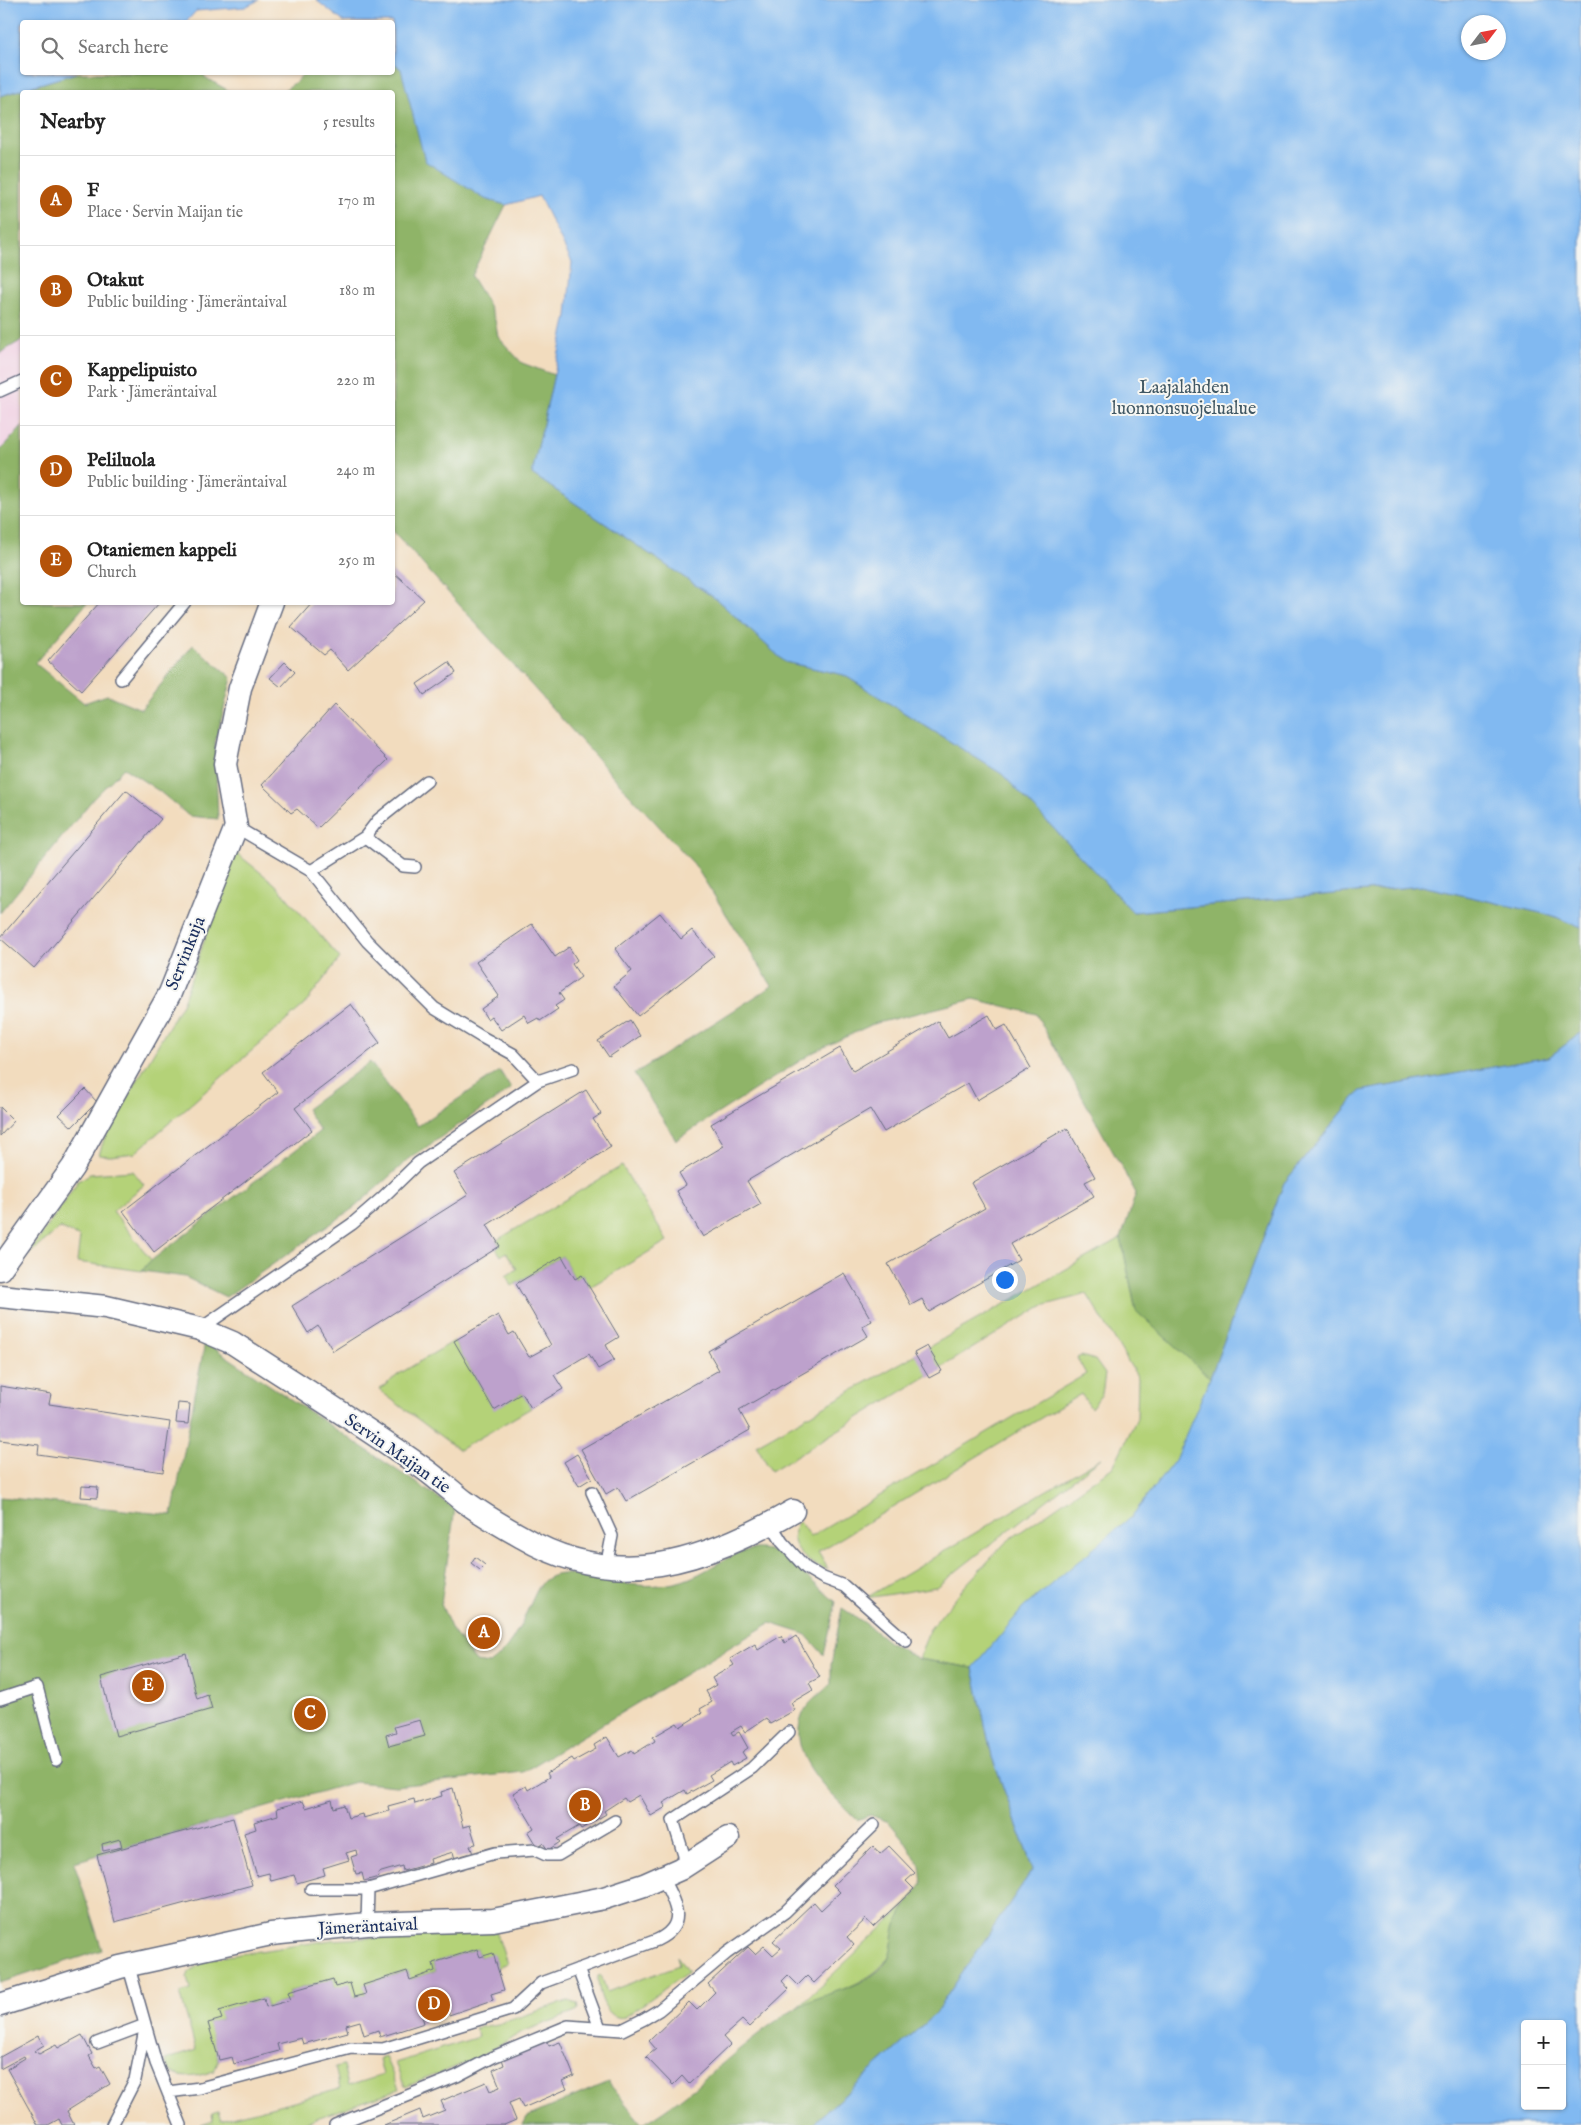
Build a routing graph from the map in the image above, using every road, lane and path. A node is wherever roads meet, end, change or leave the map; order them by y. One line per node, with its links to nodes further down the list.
1 (20, 382): 2 (lane)
2 (0, 391)
3 (183, 605): 5 (lane)
4 (271, 605): 7 (street)
5 (121, 679)
6 (427, 781): 8 (lane)
7 (236, 827): 10 (lane); 13 (street, Servinkuja)
8 (365, 837): 9 (lane); 10 (lane)
9 (415, 867)
10 (311, 871): 12 (lane)
11 (572, 1069): 12 (lane)
12 (538, 1081): 15 (lane)
13 (0, 1269)
14 (0, 1296): 15 (street, Servin Maijan tie)
15 (200, 1329): 19 (street, Servin Maijan tie)
16 (592, 1492): 19 (lane)
17 (793, 1511): 18 (street, Servin Maijan tie)
18 (771, 1524): 19 (street, Servin Maijan tie); 20 (lane)
19 (606, 1567)
20 (906, 1641)
21 (0, 1699): 23 (lane)
22 (789, 1732): 27 (lane)
23 (56, 1760)
24 (615, 1821): 30 (lane)
25 (874, 1825): 36 (lane)
26 (728, 1838): 27 (street, Jämeräntaival)
27 (687, 1865): 28 (street, Jämeräntaival)
28 (662, 1877): 31 (street, Jämeräntaival); 33 (lane)
29 (311, 1889): 30 (lane)
30 (368, 1889): 31 (lane)
31 (367, 1924): 32 (street, Jämeräntaival)
32 (128, 1964): 34 (street, Jämeräntaival); 35 (lane)
33 (578, 1969): 36 (lane); 38 (lane)
34 (0, 2005)
35 (145, 2025): 37 (lane); 38 (lane); 39 (lane)
36 (600, 2028): 41 (lane)
37 (97, 2043)
38 (168, 2092): 40 (lane)
39 (112, 2125)
40 (181, 2125)
41 (335, 2125)

